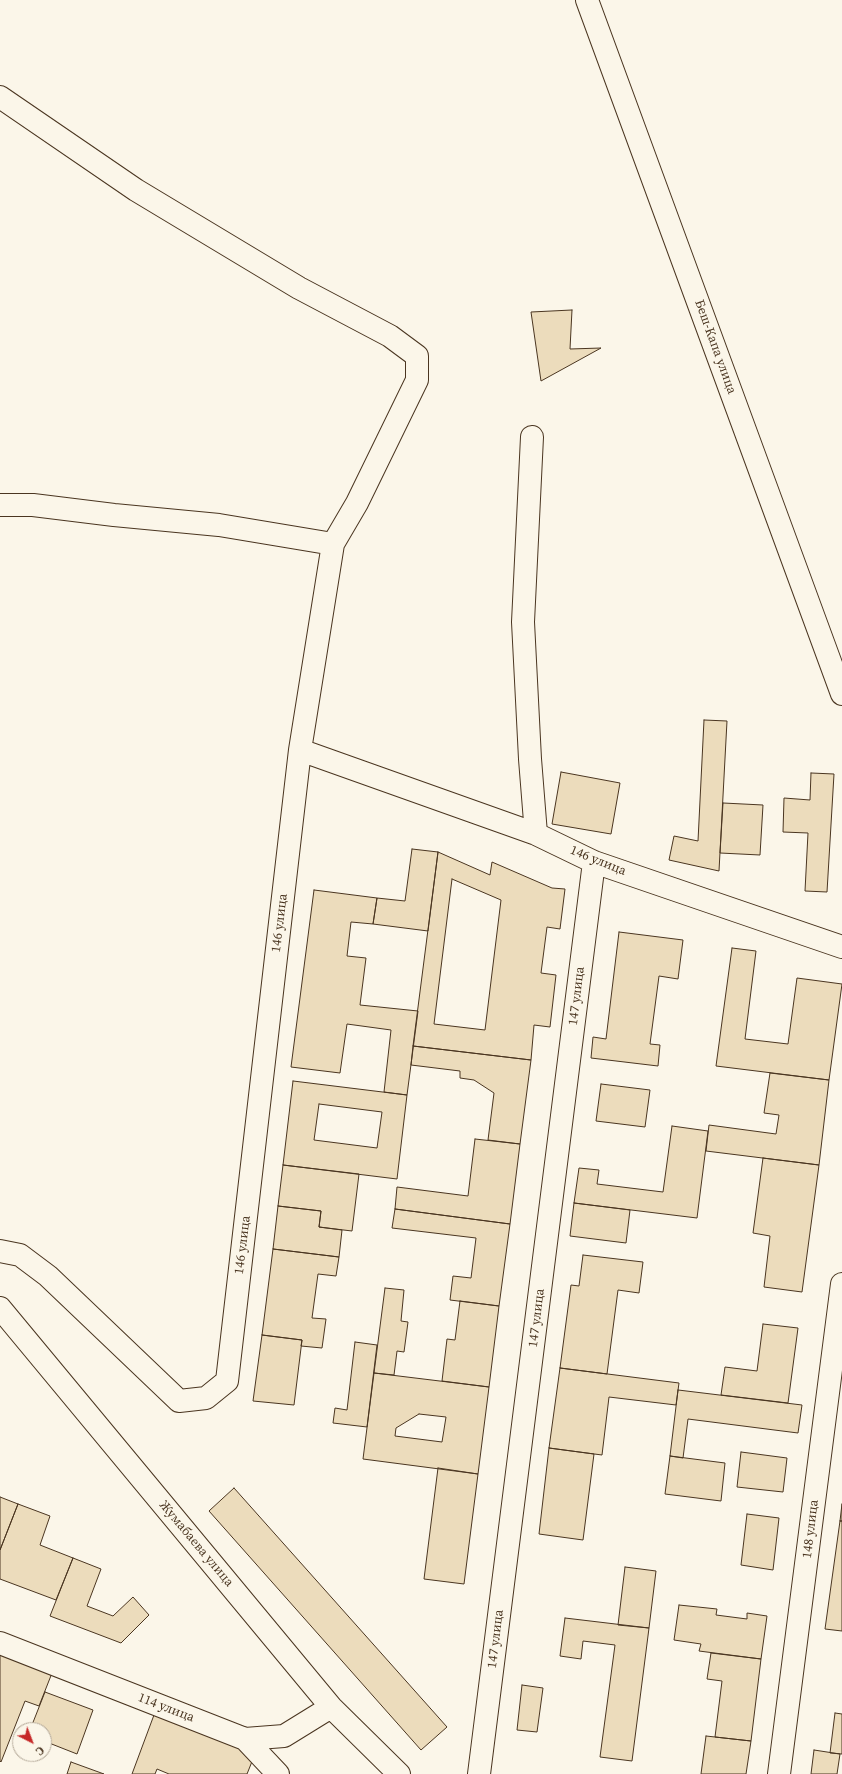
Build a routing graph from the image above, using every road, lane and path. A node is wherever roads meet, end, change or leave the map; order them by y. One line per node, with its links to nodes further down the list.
1 (587, 0): 6 (street, Беш-Капа улица)
2 (0, 97): 5 (street)
3 (532, 437): 8 (street)
4 (0, 506): 5 (street)
5 (333, 544): 7 (street)
6 (842, 694)
7 (300, 750): 8 (street, 146 улица); 11 (street, 146 улица)
8 (536, 834): 9 (street, 146 улица)
9 (594, 862): 10 (street, 146 улица); 19 (street, 147 улица)
10 (842, 947)
11 (0, 1252)
12 (842, 1284): 20 (street, 148 улица)
13 (0, 1308): 15 (street, Жумабаева улица)
14 (0, 1643): 16 (street, 114 улица)
15 (331, 1707): 16 (street, 114 улица); 18 (street, Жумабаева улица)
16 (245, 1739): 17 (street)
17 (278, 1774)
18 (399, 1774)
19 (480, 1774)
20 (780, 1774)

